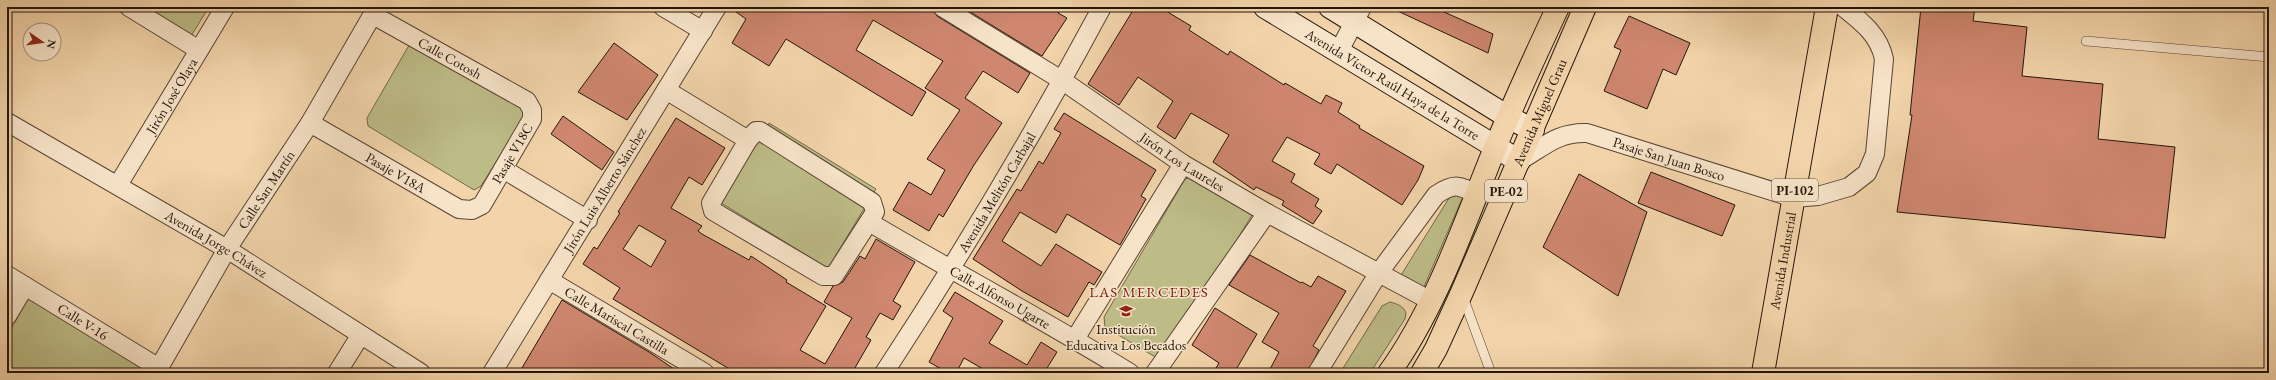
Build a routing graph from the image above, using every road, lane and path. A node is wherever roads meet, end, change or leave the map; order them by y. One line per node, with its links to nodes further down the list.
1 (129, 7): 17 (street)
2 (226, 7): 17 (street, Jirón José Olaya)
3 (663, 7): 15 (street)
4 (717, 7): 15 (street, Jirón Luis Alberto Sánchez)
5 (942, 7): 20 (street, Jirón Los Laureles)
6 (1102, 7): 20 (street, Avenida Melitón Carbajal)
7 (1266, 7): 18 (main road, Avenida Víctor Raúl Haya de la Torre)
8 (1330, 7): 14 (main road)
9 (1558, 7): 23 (main road, Avenida Miguel Grau / PE-02)
10 (1585, 7): 26 (main road, Avenida Miguel Grau / PE-02)
11 (1827, 7): 34 (main road, Avenida Industrial / PI-102)
12 (1843, 7): 34 (street)
13 (375, 11): 22 (street, Calle Cotosh); 25 (street, Calle San Martín)
14 (1359, 15): 18 (street); 23 (main road)
15 (704, 31): 21 (street, Jirón Luis Alberto Sánchez)
16 (2086, 41): 19 (lane)
17 (199, 50): 32 (street, Jirón José Olaya)
18 (1339, 50): 28 (main road, Avenida Víctor Raúl Haya de la Torre)
19 (2269, 57)
20 (1063, 81): 30 (street, Jirón Los Laureles); 40 (street, Avenida Melitón Carbajal)
21 (666, 90): 27 (street); 37 (street, Jirón Luis Alberto Sánchez)
22 (527, 101): 31 (street, Pasaje V18C)
23 (1508, 117): 26 (main road); 28 (main road, Avenida Miguel Grau / PE-02)
24 (7, 122): 32 (street, Avenida Jorge Chávez)
25 (310, 123): 35 (street, Pasaje V18A); 39 (street, Calle San Martín)
26 (1540, 137): 29 (main road, Avenida Miguel Grau / PE-02); 34 (street, Pasaje San Juan Bosco)
27 (748, 140): 38 (street); 38 (street)
28 (1495, 148): 29 (main road, Avenida Víctor Raúl Haya de la Torre); 33 (main road, Avenida Miguel Grau / PE-02)
29 (1519, 161): 45 (main road, Avenida Miguel Grau / PE-02)
30 (1183, 164): 36 (street, Jirón Los Laureles); 49 (street)
31 (503, 169): 35 (street, Pasaje V18C); 37 (street)
32 (118, 185): 39 (street, Avenida Jorge Chávez)
33 (1477, 194): 41 (street); 46 (main road, Avenida Miguel Grau / PE-02)
34 (1794, 198): 64 (main road, Avenida Industrial / PI-102)
35 (482, 205)
36 (1267, 213): 41 (street, Jirón Los Laureles); 58 (street)
37 (588, 220): 43 (street, Jirón Luis Alberto Sánchez)
38 (868, 222): 40 (street, Calle Alfonso Ugarte)
39 (226, 249): 48 (street, Avenida Jorge Chávez); 51 (street, Calle San Martín)
40 (951, 271): 49 (street, Calle Alfonso Ugarte); 56 (street, Avenida Melitón Carbajal)
41 (1378, 274): 46 (street, Jirón Los Laureles); 59 (street)
42 (7, 275): 44 (street, Calle V-16)
43 (549, 280): 54 (street, Jirón Luis Alberto Sánchez); 55 (street, Calle Mariscal Castilla)
44 (25, 286): 47 (street); 51 (street, Calle V-16)
45 (1462, 292): 50 (main road, Avenida Miguel Grau / PE-02); 63 (lane)
46 (1431, 301): 60 (main road, Avenida Miguel Grau / PE-02)
47 (7, 316)
48 (360, 336): 52 (street); 53 (street, Avenida Jorge Chávez)
49 (1075, 339): 57 (street, Calle Alfonso Ugarte)
50 (1436, 349): 61 (main road, Avenida Miguel Grau / PE-02); 62 (street, Avenida Miguel Grau)
51 (157, 371)
52 (337, 373)
53 (421, 373)
54 (492, 373)
55 (705, 373)
56 (884, 373)
57 (1130, 373)
58 (1155, 373)
59 (1317, 373)
60 (1389, 373)
61 (1422, 373)
62 (1428, 373)
63 (1491, 373)
64 (1763, 373)

